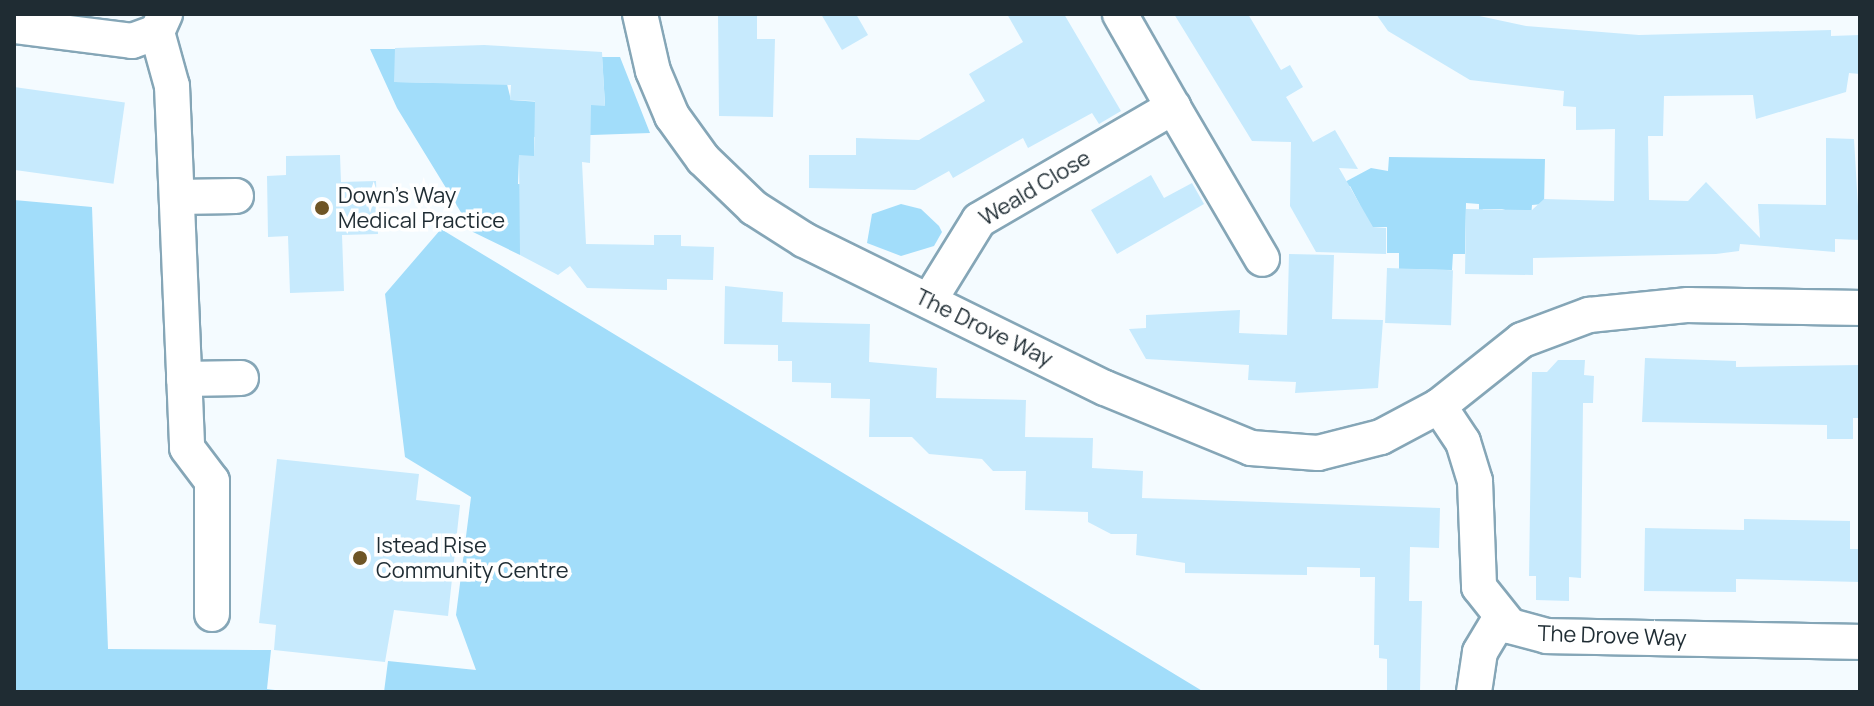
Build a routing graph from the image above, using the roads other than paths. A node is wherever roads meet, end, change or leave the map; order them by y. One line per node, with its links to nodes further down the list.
1 (640, 14): 9 (street, The Drove Way)
2 (1120, 14): 5 (street)
3 (161, 23): 4 (street); 7 (street)
4 (14, 26)
5 (1173, 107): 8 (street); 9 (street, Weald Close)
6 (236, 196): 7 (street)
7 (177, 197): 12 (street)
8 (1262, 259)
9 (929, 301): 13 (street, The Drove Way)
10 (1860, 308): 13 (street, The Drove Way)
11 (241, 378): 12 (street)
12 (184, 379): 14 (street)
13 (1439, 406): 15 (street)
14 (212, 614)
15 (1500, 619): 16 (street, The Drove Way); 17 (street)
16 (1860, 642)
17 (1474, 692)

